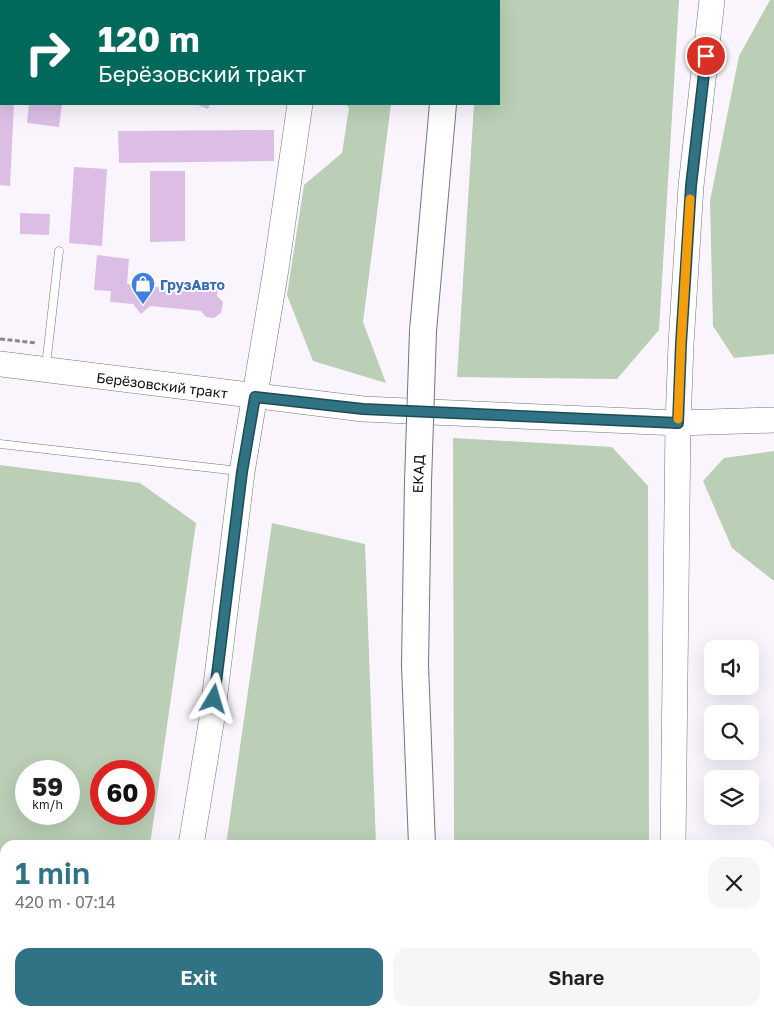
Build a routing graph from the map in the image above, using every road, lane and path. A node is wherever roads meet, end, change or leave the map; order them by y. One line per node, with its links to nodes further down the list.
1 (712, 0): 11 (main road)
2 (300, 105): 9 (main road)
3 (443, 105): 15 (highway, ЕКАД, bridge)
4 (59, 251): 6 (lane)
5 (0, 339): 6 (path)
6 (48, 344): 8 (lane)
7 (0, 364): 8 (main road, Берёзовский тракт)
8 (45, 370): 9 (main road, Берёзовский тракт)
9 (255, 397): 11 (main road, Берёзовский тракт); 13 (main road)
10 (774, 420): 11 (main road, Берёзовский тракт)
11 (678, 423): 16 (main road)
12 (0, 444): 13 (lane)
13 (242, 472): 14 (main road)
14 (192, 840)
15 (422, 840)
16 (673, 840)

